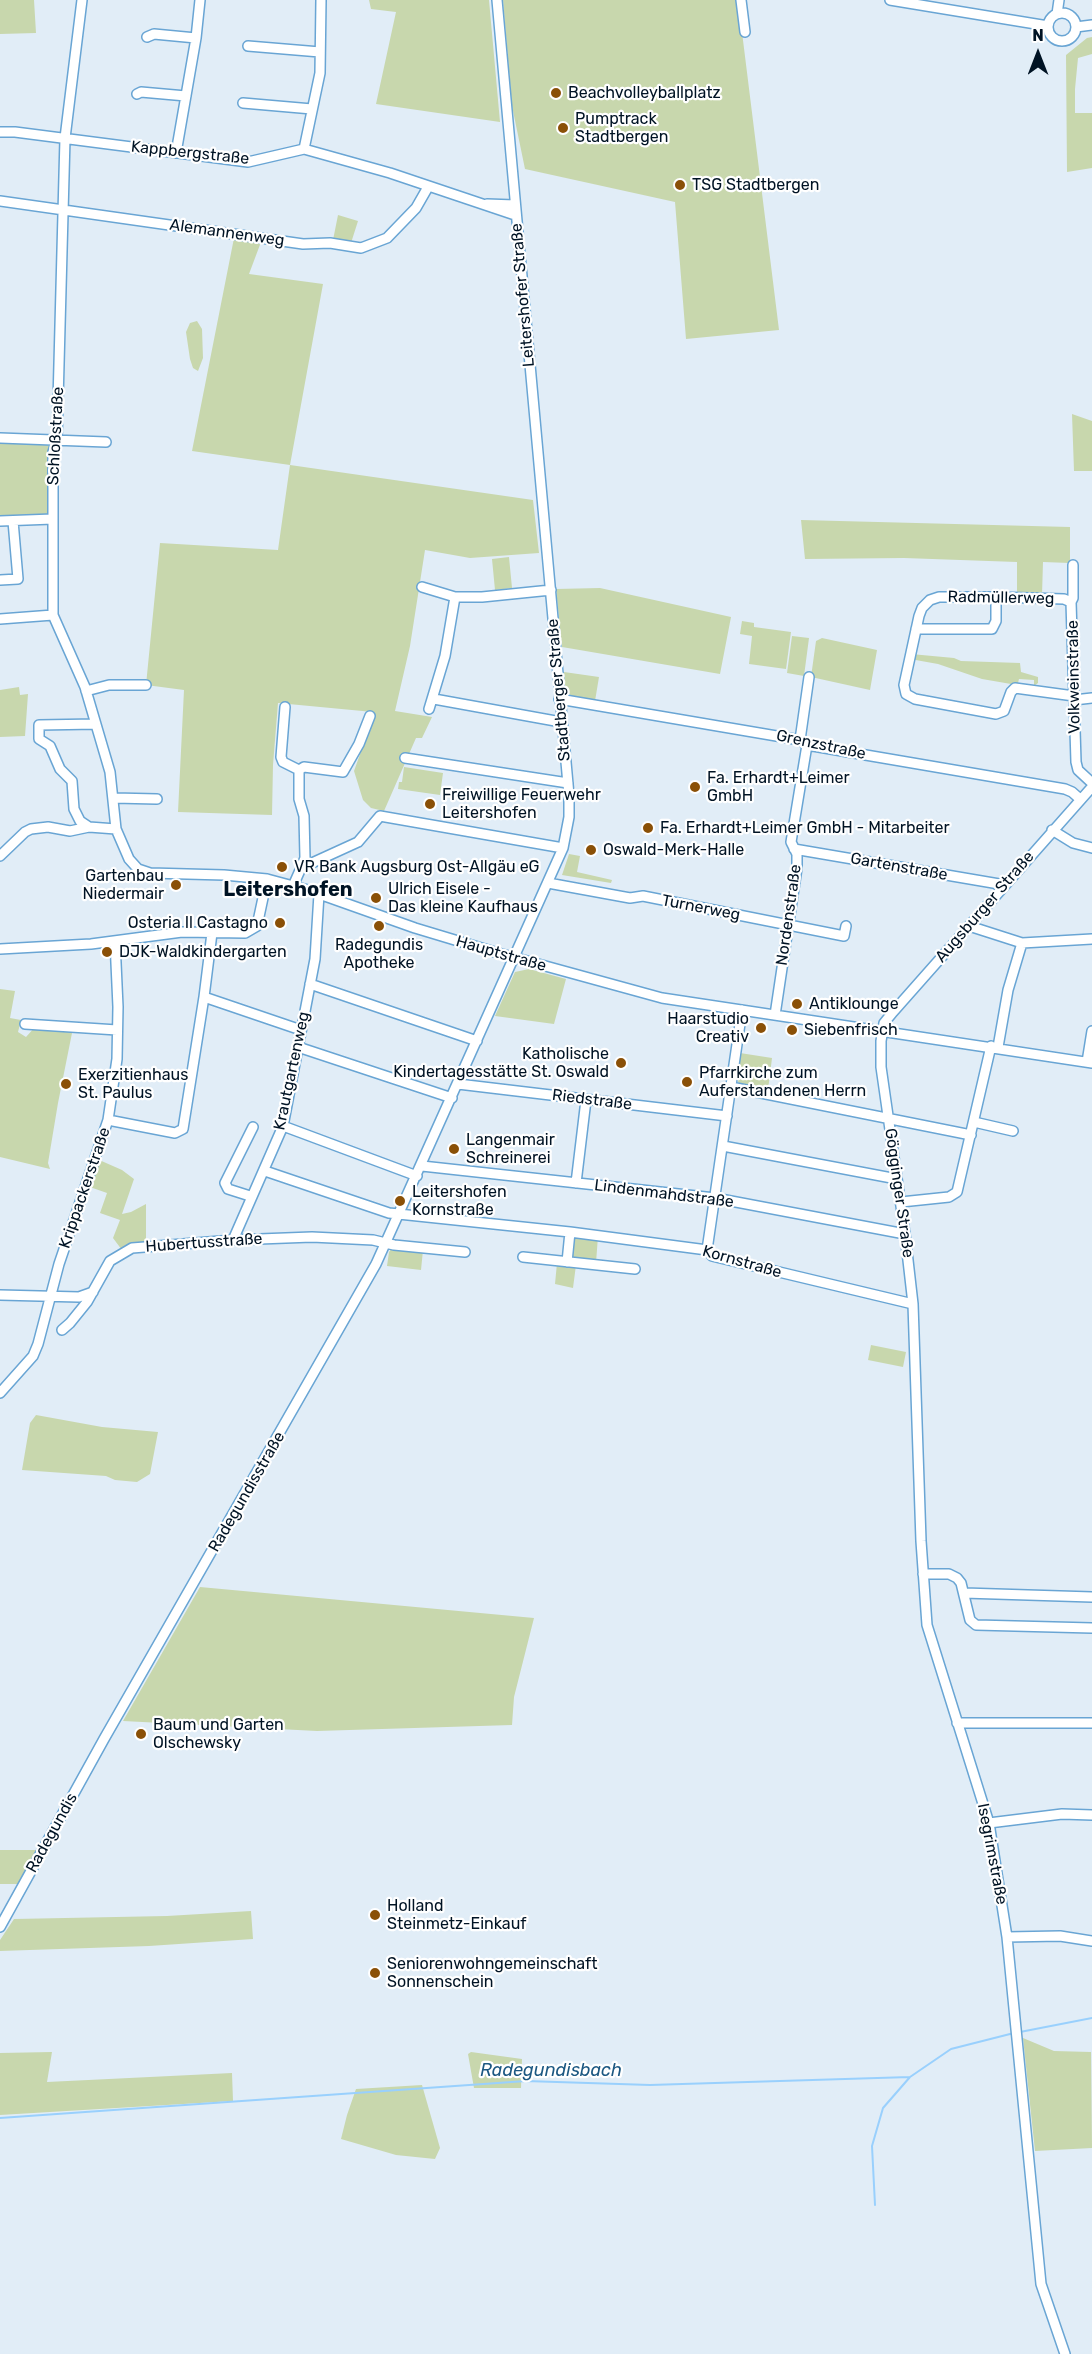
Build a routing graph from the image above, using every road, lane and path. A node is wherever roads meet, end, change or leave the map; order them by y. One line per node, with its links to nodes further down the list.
1 (82, 0): 23 (street, Schloßstraße)
2 (200, 0): 15 (street)
3 (321, 0): 17 (street)
4 (497, 0): 29 (street, Leitershofer Straße)
5 (741, 0): 13 (street)
6 (890, 0): 11 (street)
7 (1059, 0): 9 (street)
8 (1064, 0): 9 (street)
9 (1062, 14): 11 (street); 12 (street)
10 (1092, 25): 12 (street)
11 (1048, 26): 12 (street)
12 (1076, 27)
13 (745, 32)
14 (147, 36): 15 (street)
15 (196, 38): 19 (street)
16 (248, 46): 17 (street)
17 (320, 52): 21 (street)
18 (137, 94): 19 (street)
19 (186, 96): 25 (street)
20 (243, 104): 21 (street)
21 (312, 109): 24 (street)
22 (0, 132): 23 (street, Kappbergstraße)
23 (65, 138): 25 (street, Kappbergstraße); 30 (street, Schloßstraße)
24 (304, 149): 25 (street, Kappbergstraße); 26 (street, Kappbergstraße)
25 (176, 153)
26 (428, 187): 28 (street, Kappbergstraße); 30 (street, Alemannenweg)
27 (0, 201): 30 (street, Alemannenweg)
28 (479, 204): 29 (street, Kappbergstraße); 31 (street, Kappbergstraße)
29 (514, 205): 31 (street, Leitershofer Straße)
30 (63, 210): 33 (street, Schloßstraße)
31 (515, 215): 41 (street, Leitershofer Straße)
32 (0, 438): 33 (street)
33 (57, 439): 34 (street); 35 (street, Schloßstraße)
34 (106, 442)
35 (53, 519): 37 (street); 45 (street, Schloßstraße)
36 (0, 521): 37 (street)
37 (13, 521): 39 (street)
38 (1072, 565): 44 (street, Volkweinstraße)
39 (0, 580)
40 (422, 587): 42 (street)
41 (551, 590): 42 (street); 54 (street, Stadtberger Straße)
42 (455, 597): 53 (street)
43 (996, 597): 44 (street, Radmüllerweg); 47 (street, Radmüllerweg); 47 (street)
44 (1071, 602): 51 (street, Volkweinstraße)
45 (53, 615): 46 (street); 50 (street, Schloßstraße)
46 (0, 619)
47 (916, 629): 51 (street, Radmüllerweg)
48 (809, 677): 60 (street, Nordenstraße)
49 (146, 685): 50 (street)
50 (86, 691): 59 (street, Schloßstraße)
51 (1074, 698): 52 (street); 64 (street, Volkweinstraße)
52 (1092, 698)
53 (434, 699): 56 (street); 58 (street)
54 (559, 699): 58 (street, Stadtberger Straße); 60 (street, Grenzstraße)
55 (285, 707): 62 (street)
56 (429, 709)
57 (369, 716): 62 (street)
58 (561, 722): 63 (street, Stadtberger Straße)
59 (96, 724): 65 (street, Schloßstraße); 68 (street)
60 (803, 742): 67 (street, Grenzstraße); 73 (street, Nordenstraße)
61 (405, 758): 63 (street)
62 (298, 770): 76 (street)
63 (568, 783): 71 (street, Stadtberger Straße)
64 (1092, 785): 67 (street, Augsburger Straße)
65 (114, 798): 66 (street); 69 (street, Schloßstraße)
66 (157, 799)
67 (1080, 799): 70 (street, Augsburger Straße)
68 (89, 827): 69 (street); 74 (street)
69 (116, 829): 75 (street, Schloßstraße)
70 (1052, 830): 72 (street); 79 (street, Augsburger Straße)
71 (563, 848): 76 (street); 78 (street, Stadtberger Straße)
72 (1092, 848)
73 (794, 849): 79 (street, Gartenstraße); 82 (street, Nordenstraße)
74 (0, 856)
75 (129, 859): 77 (street, Hauptstraße)
76 (301, 868): 80 (street)
77 (267, 879): 80 (street, Hauptstraße); 85 (street)
78 (548, 883): 82 (street, Turnerweg); 90 (street, Stadtberger Straße)
79 (1005, 885): 84 (street, Augsburger Straße)
80 (293, 886): 81 (street, Hauptstraße)
81 (319, 894): 90 (street, Hauptstraße); 91 (street, Krautgartenweg)
82 (788, 925): 83 (street, Turnerweg); 94 (street, Nordenstraße)
83 (846, 926)
84 (969, 926): 88 (street); 98 (street, Augsburger Straße)
85 (212, 933): 87 (street); 92 (street)
86 (1092, 939): 88 (street)
87 (115, 941): 89 (street); 96 (street, Krippackerstraße)
88 (1022, 943): 102 (street)
89 (0, 949)
90 (515, 958): 93 (street, Hauptstraße); 100 (street, Radegundisstraße)
91 (310, 984): 97 (street, Krautgartenweg); 100 (street)
92 (204, 996): 97 (street); 110 (street)
93 (742, 1010): 94 (street, Hauptstraße); 105 (street)
94 (775, 1015): 98 (street, Hauptstraße)
95 (25, 1024): 96 (street)
96 (117, 1030): 110 (street, Krippackerstraße)
97 (301, 1030): 101 (street, Krautgartenweg)
98 (882, 1030): 102 (street, Hauptstraße); 109 (street, Gögginger Straße)
99 (1092, 1031): 103 (street)
100 (477, 1041): 104 (street, Radegundisstraße)
101 (298, 1047): 106 (street); 112 (street, Krautgartenweg)
102 (995, 1047): 103 (street, Hauptstraße); 111 (street)
103 (1089, 1062)
104 (458, 1084): 106 (street, Radegundisstraße); 107 (street, Riedstraße)
105 (731, 1086): 108 (street); 109 (street)
106 (452, 1098): 117 (street, Radegundisstraße)
107 (586, 1100): 108 (street, Riedstraße); 121 (street)
108 (727, 1116): 116 (street)
109 (889, 1119): 115 (street); 120 (street, Gögginger Straße)
110 (108, 1120): 137 (street, Krippackerstraße)
111 (974, 1122): 114 (street); 115 (street)
112 (283, 1126): 118 (street, Krautgartenweg); 119 (street)
113 (253, 1127): 122 (street)
114 (1013, 1131)
115 (971, 1136): 124 (street)
116 (723, 1146): 120 (street); 123 (street)
117 (422, 1166): 119 (street, Radegundisstraße); 121 (street, Lindenmahdstraße)
118 (265, 1171): 122 (street, Krautgartenweg); 125 (street, Kornstraße)
119 (417, 1176): 125 (street, Radegundisstraße)
120 (897, 1179): 124 (street, Gögginger Straße)
121 (576, 1183): 123 (street, Lindenmahdstraße)
122 (250, 1196): 128 (street, Krautgartenweg)
123 (715, 1198): 127 (street, Lindenmahdstraße); 130 (street)
124 (901, 1203): 127 (street, Gögginger Straße)
125 (400, 1213): 126 (street, Kornstraße); 129 (street, Radegundisstraße)
126 (570, 1232): 130 (street, Kornstraße); 133 (street)
127 (905, 1234): 138 (street, Gögginger Straße)
128 (232, 1240): 129 (street, Hubertusstraße); 135 (street, Hubertusstraße)
129 (386, 1243): 131 (street); 148 (street, Radegundisstraße)
130 (706, 1250): 138 (street, Kornstraße)
131 (465, 1252)
132 (522, 1257): 133 (street)
133 (567, 1262): 134 (street)
134 (635, 1269)
135 (94, 1291): 137 (street); 139 (street, Hubertusstraße)
136 (0, 1295): 137 (street)
137 (50, 1296): 141 (street, Krippackerstraße)
138 (912, 1304): 140 (street, Gögginger Straße)
139 (62, 1330)
140 (916, 1356): 142 (street, Isegrimstraße)
141 (0, 1393)
142 (923, 1574): 143 (street); 146 (street, Isegrimstraße)
143 (964, 1593): 144 (street); 145 (street)
144 (1092, 1597)
145 (1092, 1628)
146 (957, 1723): 147 (street); 150 (street, Isegrimstraße)
147 (1092, 1723)
148 (104, 1739): 151 (street, Radegundis)
149 (1092, 1815): 150 (street)
150 (988, 1823): 152 (street, Isegrimstraße)
151 (0, 1928)
152 (1007, 1936): 153 (street); 154 (street, Isegrimstraße)
153 (1092, 1941)
154 (1065, 2354)

